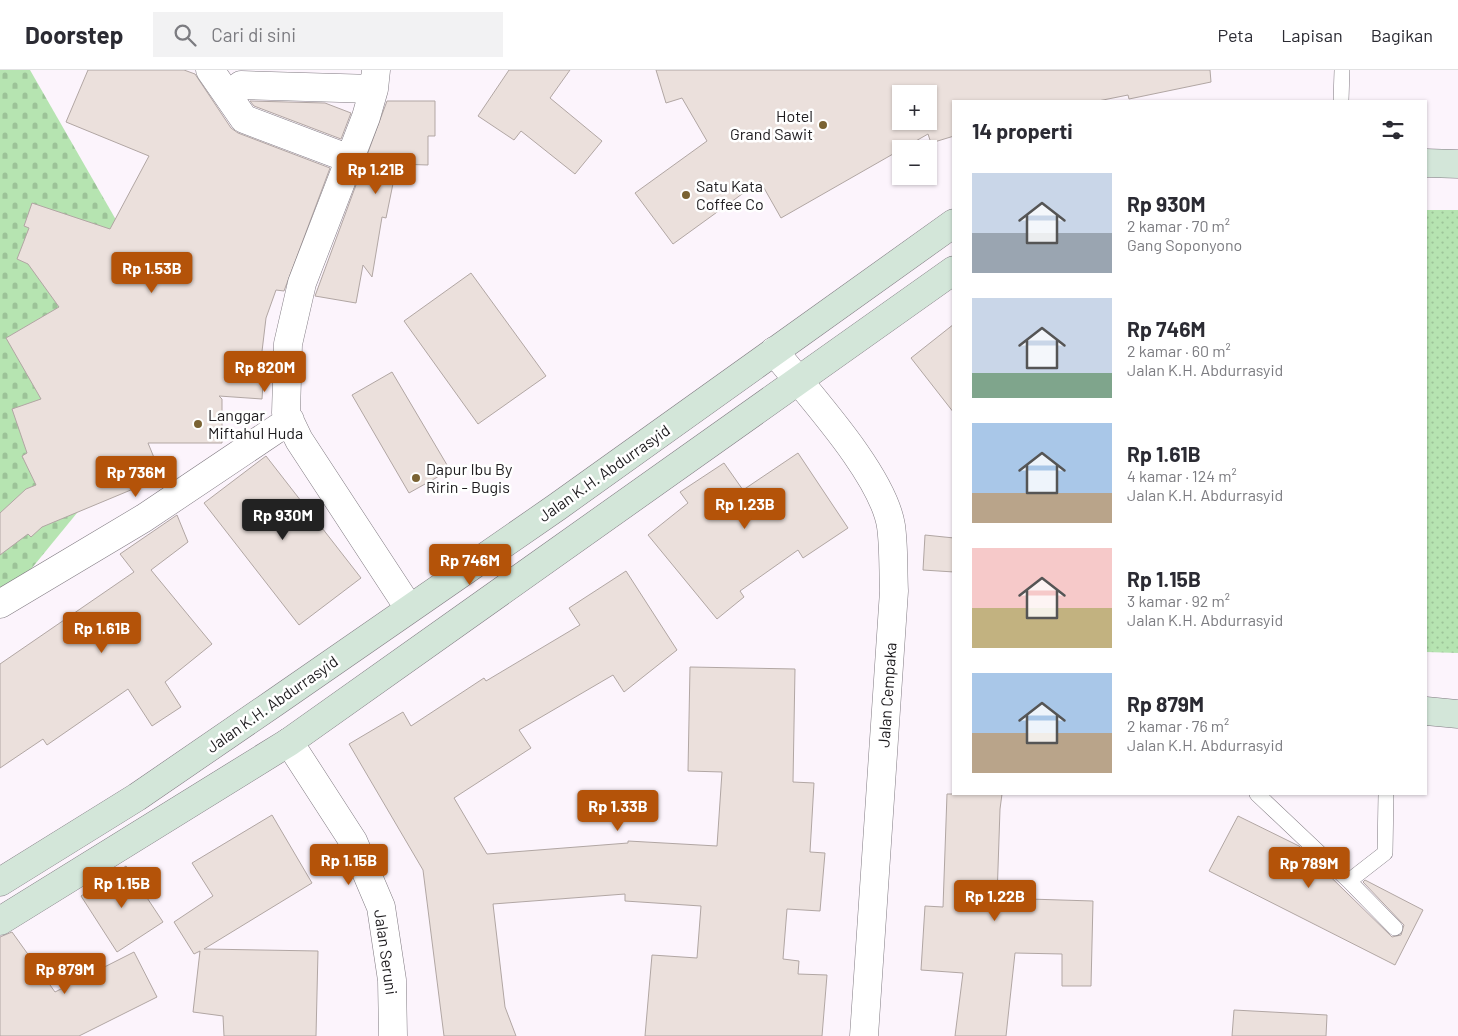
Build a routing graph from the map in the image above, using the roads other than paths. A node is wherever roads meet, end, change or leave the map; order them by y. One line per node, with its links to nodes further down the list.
1 (210, 70): 6 (street)
2 (1342, 70): 5 (lane)
3 (375, 80): 4 (street); 6 (street)
4 (242, 85)
5 (1341, 100)
6 (352, 154): 13 (street)
7 (1427, 164): 8 (street)
8 (1458, 164)
9 (952, 224): 11 (street, Jalan K.H. Abdurrasyid)
10 (952, 271): 12 (street)
11 (774, 351): 12 (street, Jalan Cempaka); 15 (street, Jalan K.H. Abdurrasyid)
12 (798, 382): 18 (street); 26 (street, Jalan Cempaka)
13 (290, 420): 14 (street); 15 (street)
14 (0, 604)
15 (409, 608): 22 (street, Jalan K.H. Abdurrasyid)
16 (1427, 711): 17 (street)
17 (1458, 714)
18 (288, 742): 23 (street); 25 (street, Jalan Seruni)
19 (1258, 795): 21 (lane)
20 (1386, 795): 21 (lane)
21 (1349, 880): 24 (lane)
22 (0, 882)
23 (0, 921)
24 (1395, 928)
25 (393, 1036)
26 (864, 1036)

